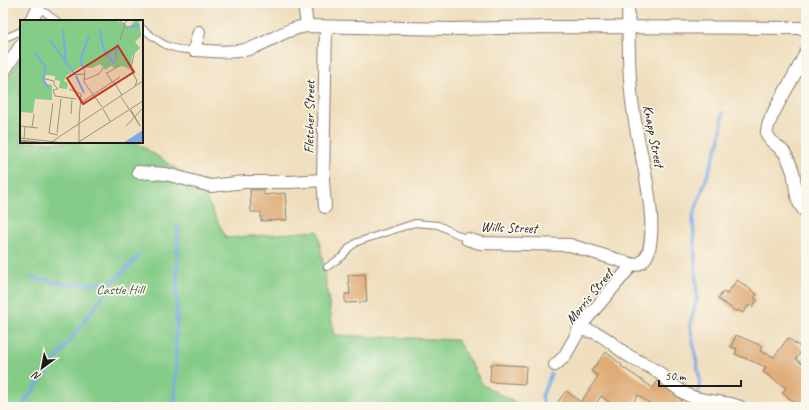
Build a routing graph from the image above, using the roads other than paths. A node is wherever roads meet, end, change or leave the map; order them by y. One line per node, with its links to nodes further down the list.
1 (304, 3): 6 (street)
2 (628, 3): 8 (street, Knapp Street)
3 (38, 5): 4 (street); 5 (lane)
4 (30, 20)
5 (56, 20)
6 (307, 26): 7 (street); 15 (street)
7 (326, 27): 8 (street); 19 (street, Fletcher Street)
8 (629, 28): 9 (street); 23 (street, Knapp Street)
9 (806, 28)
10 (143, 29): 15 (lane)
11 (20, 30): 13 (lane)
12 (199, 32): 15 (street)
13 (3, 39)
14 (20, 46): 17 (street)
15 (194, 50)
16 (806, 51): 21 (street)
17 (3, 73)
18 (138, 172): 19 (street)
19 (323, 180): 20 (street, Fletcher Street)
20 (325, 207)
21 (806, 212)
22 (467, 239): 23 (street, Wills Street); 24 (lane, Wills Street)
23 (632, 265): 25 (street, Morris Street)
24 (327, 267)
25 (595, 309): 26 (street, Morris Street); 27 (street)
26 (578, 330): 27 (street); 28 (street, Morris Street)
27 (601, 335): 29 (street)
28 (555, 365)
29 (740, 407)

